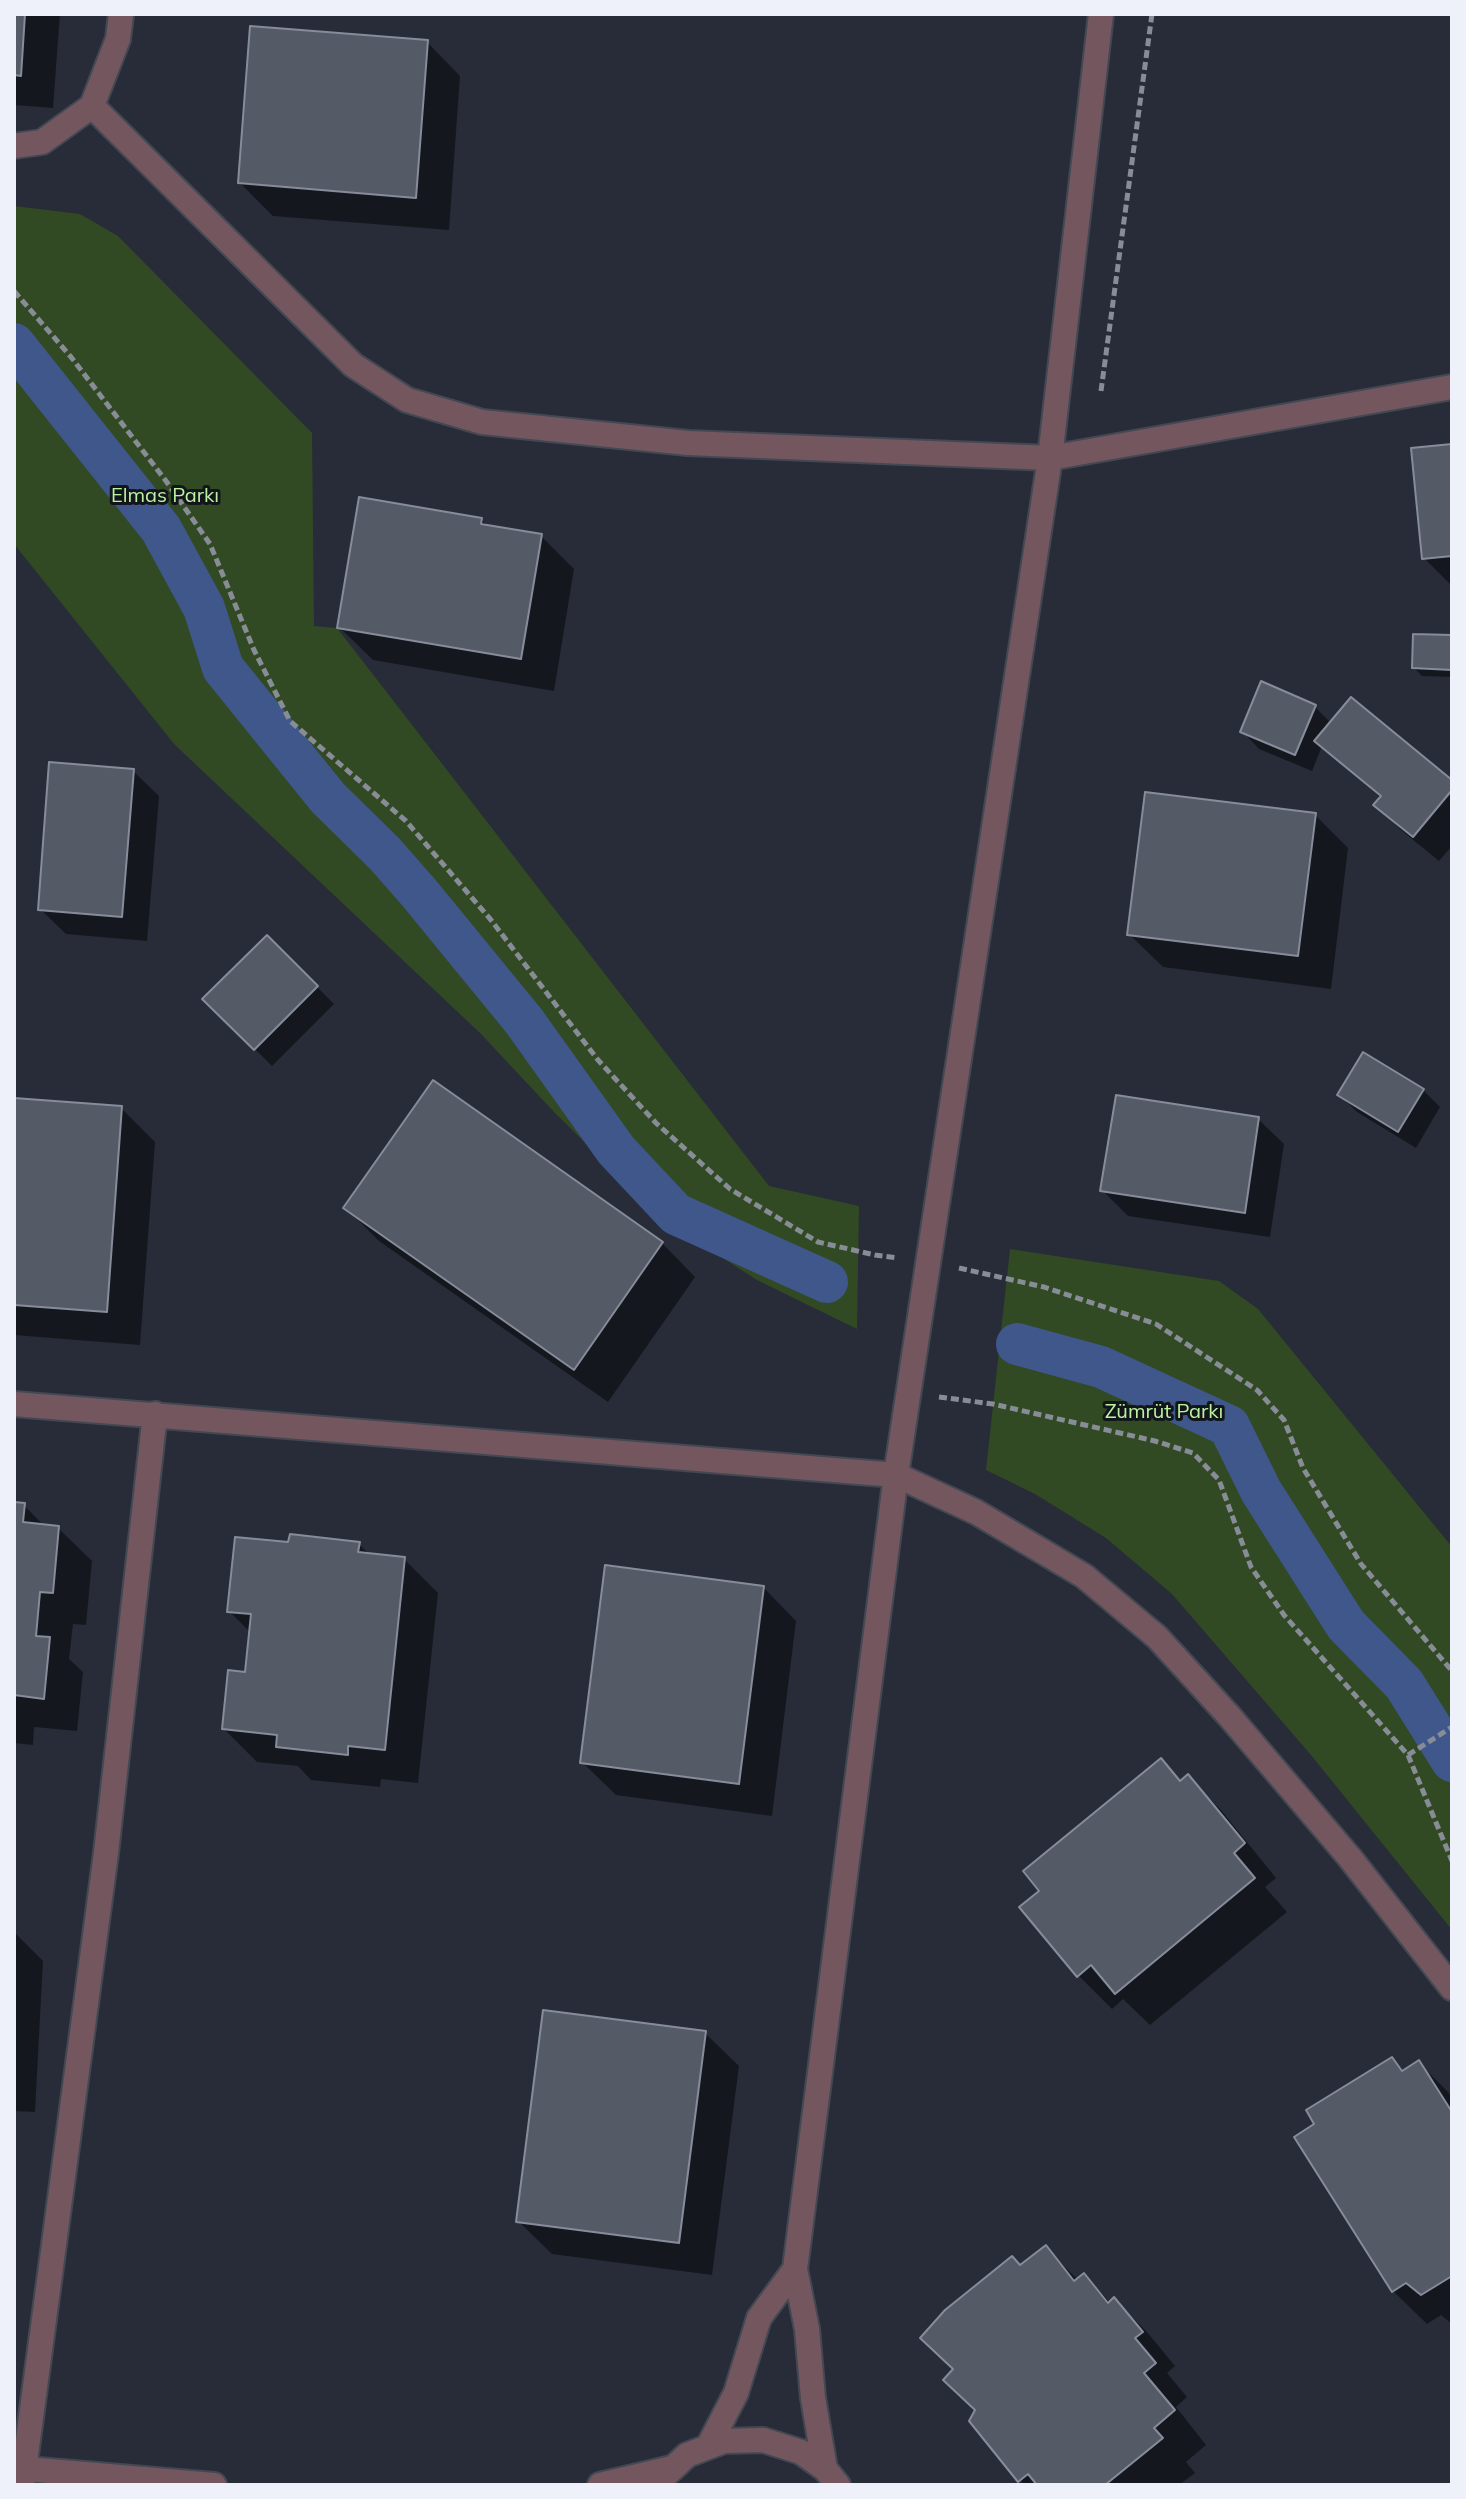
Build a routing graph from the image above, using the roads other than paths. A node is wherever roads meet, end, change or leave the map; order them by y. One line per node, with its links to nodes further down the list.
1 (121, 14): 3 (street)
2 (1101, 14): 6 (street)
3 (92, 106): 4 (street); 6 (street)
4 (14, 146)
5 (1452, 387): 6 (street)
6 (1050, 458): 9 (street)
7 (14, 1404): 8 (street)
8 (155, 1414): 9 (street); 13 (street)
9 (896, 1475): 10 (street); 11 (street)
10 (1452, 1988)
11 (795, 2269): 12 (street); 15 (street)
12 (708, 2447): 14 (street); 15 (street)
13 (20, 2474): 16 (street)
14 (664, 2477): 17 (street)
15 (832, 2477)
16 (214, 2485)
17 (600, 2485)

